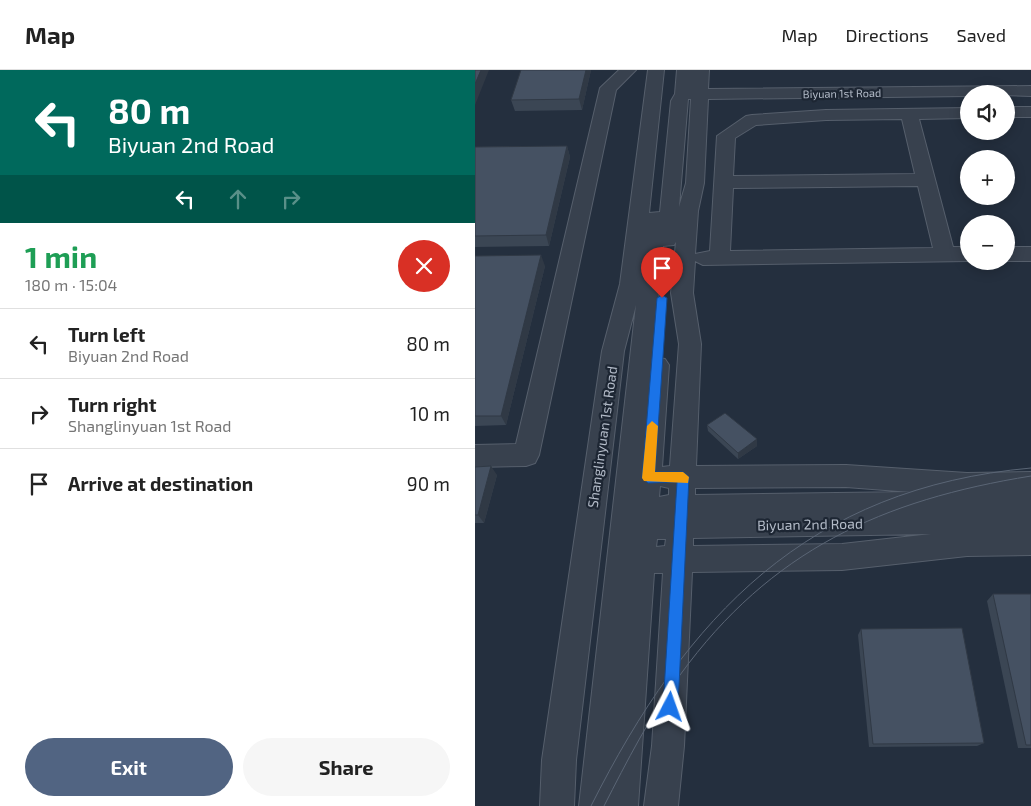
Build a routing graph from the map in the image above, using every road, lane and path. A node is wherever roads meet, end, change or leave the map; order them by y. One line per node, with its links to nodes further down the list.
1 (629, 70): 22 (street)
2 (656, 70): 5 (street, Shanglinyuan 1st Road)
3 (670, 70): 5 (street, Shanglinyuan 1st Road)
4 (1031, 91): 6 (street, Biyuan 1st Road)
5 (682, 93): 6 (street); 21 (street, Shanglinyuan 1st Road); 21 (street, Shanglinyuan 1st Road)
6 (803, 96): 9 (street, Biyuan 1st Road)
7 (1015, 97): 8 (street)
8 (1031, 97)
9 (960, 98)
10 (1015, 112): 11 (street)
11 (1031, 112)
12 (909, 113): 13 (street); 14 (street); 15 (street)
13 (960, 113)
14 (926, 180): 15 (street); 16 (street)
15 (724, 182): 20 (street)
16 (945, 254): 17 (street); 20 (street)
17 (960, 254)
18 (1015, 254): 19 (street)
19 (1031, 254)
20 (720, 257): 21 (street)
21 (659, 258): 23 (street, Shanglinyuan 1st Road); 24 (street, Shanglinyuan 1st Road); 27 (street, Shanglinyuan 1st Road); 29 (street, Shanglinyuan 1st Road)
22 (475, 456)
23 (683, 477): 24 (street); 25 (street); 28 (street, Shanglinyuan 1st Road)
24 (648, 478): 27 (street, Shanglinyuan 1st Road)
25 (1031, 483)
26 (1031, 502): 28 (street, Biyuan 2nd Road)
27 (635, 517): 28 (street, Biyuan 2nd Road); 29 (street, Biyuan 2nd Road); 32 (street, Shanglinyuan 1st Road); 35 (street, Shanglinyuan 1st Road)
28 (682, 517): 30 (street, Biyuan 2nd Road); 33 (street, Shanglinyuan 1st Road)
29 (591, 518): 34 (street, Shanglinyuan 1st Road)
30 (1031, 520)
31 (1031, 542): 33 (street)
32 (641, 560): 33 (street); 36 (street, Shanglinyuan 1st Road)
33 (679, 560): 37 (street, Shanglinyuan 1st Road)
34 (557, 806)
35 (595, 806)
36 (621, 806)
37 (661, 806)

